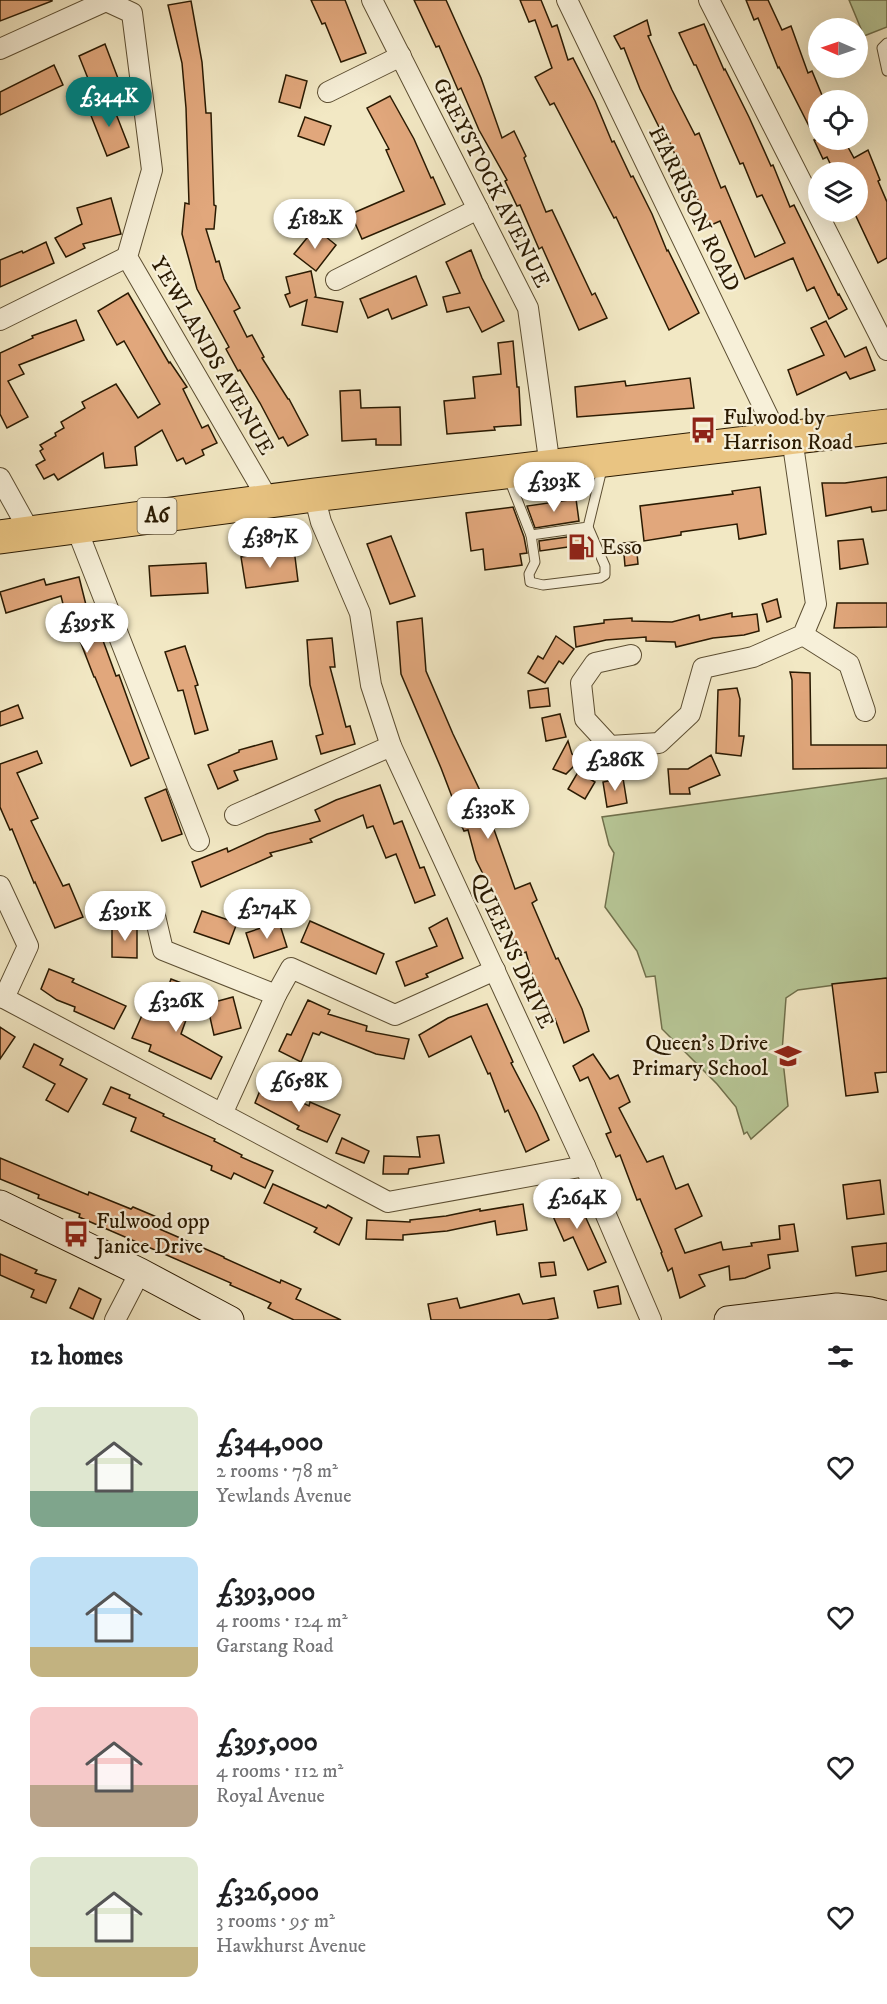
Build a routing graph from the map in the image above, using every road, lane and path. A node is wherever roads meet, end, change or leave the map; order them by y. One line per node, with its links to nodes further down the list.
1 (372, 0): 7 (street, GREYSTOCK AVENUE)
2 (567, 0): 16 (street, HARRISON ROAD)
3 (709, 0): 14 (street)
4 (106, 1): 6 (street); 11 (street, YEWLANDS AVENUE)
5 (887, 43): 8 (lane)
6 (0, 49)
7 (400, 56): 9 (street); 10 (street, GREYSTOCK AVENUE)
8 (887, 71)
9 (328, 92)
10 (478, 209): 12 (street); 18 (street, GREYSTOCK AVENUE)
11 (127, 257): 13 (street); 22 (street, YEWLANDS AVENUE)
12 (336, 280)
13 (0, 320)
14 (887, 350)
15 (887, 426): 16 (highway, A6)
16 (785, 439): 17 (highway, A6); 27 (street, HARRISON ROAD)
17 (604, 460): 18 (highway, A6); 24 (lane)
18 (550, 467): 19 (highway, A6)
19 (507, 472): 21 (highway, A6); 26 (lane)
20 (0, 478): 25 (street)
21 (314, 495): 22 (highway, A6); 30 (street, QUEENS DRIVE)
22 (269, 501): 23 (highway, A6)
23 (76, 527): 25 (highway, A6); 32 (street)
24 (588, 527): 26 (lane); 26 (lane)
25 (16, 535)
26 (531, 535)
27 (802, 635): 28 (street); 29 (street)
28 (631, 655)
29 (865, 711)
30 (391, 746): 31 (street); 35 (street, QUEENS DRIVE)
31 (235, 815)
32 (199, 841)
33 (0, 886): 37 (street)
34 (155, 916): 36 (street)
35 (495, 970): 36 (street); 39 (street, QUEENS DRIVE)
36 (276, 995): 38 (street)
37 (2, 997): 38 (street)
38 (222, 1114): 39 (street)
39 (585, 1167): 45 (street, QUEENS DRIVE)
40 (0, 1204): 41 (street)
41 (140, 1272): 43 (street); 44 (street)
42 (887, 1315): 46 (street)
43 (115, 1320)
44 (230, 1320)
45 (651, 1320)
46 (728, 1320)

